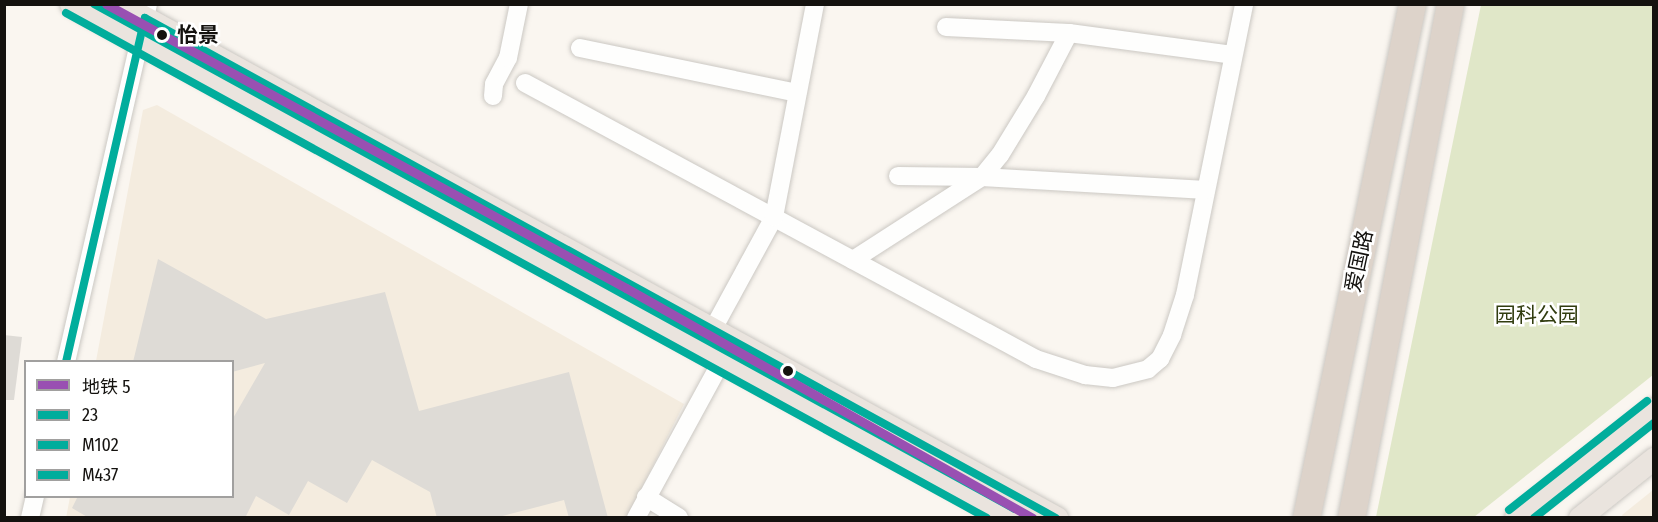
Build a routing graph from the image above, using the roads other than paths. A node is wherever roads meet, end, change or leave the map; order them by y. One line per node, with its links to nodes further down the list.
1 (71, 4): 11 (main road)
2 (120, 4): 8 (main road)
3 (519, 4): 16 (street)
4 (815, 4): 15 (street)
5 (1244, 4): 13 (street)
6 (1412, 4): 36 (highway, 爱国路)
7 (1450, 4): 30 (highway, 爱国路)
8 (146, 11): 11 (street); 22 (main road)
9 (946, 27): 10 (street)
10 (1069, 33): 13 (street); 18 (street)
11 (139, 42): 23 (street); 24 (main road)
12 (580, 48): 15 (street)
13 (1233, 55): 19 (street)
14 (525, 83): 20 (street)
15 (797, 93): 20 (street)
16 (493, 96)
17 (898, 176): 18 (street)
18 (982, 177): 19 (street); 21 (street)
19 (1206, 190): 21 (street)
20 (774, 217): 21 (street); 22 (street)
21 (853, 260)
22 (713, 329): 35 (main road)
23 (66, 360)
24 (723, 360): 27 (street); 34 (main road)
25 (1653, 409): 37 (main road)
26 (1653, 459): 29 (main road)
27 (646, 497): 32 (street); 33 (street)
28 (35, 498): 31 (street)
29 (1593, 513)
30 (1351, 517)
31 (30, 518)
32 (636, 518)
33 (679, 518)
34 (1010, 518)
35 (1057, 518)
36 (1306, 518)
37 (1516, 518)

